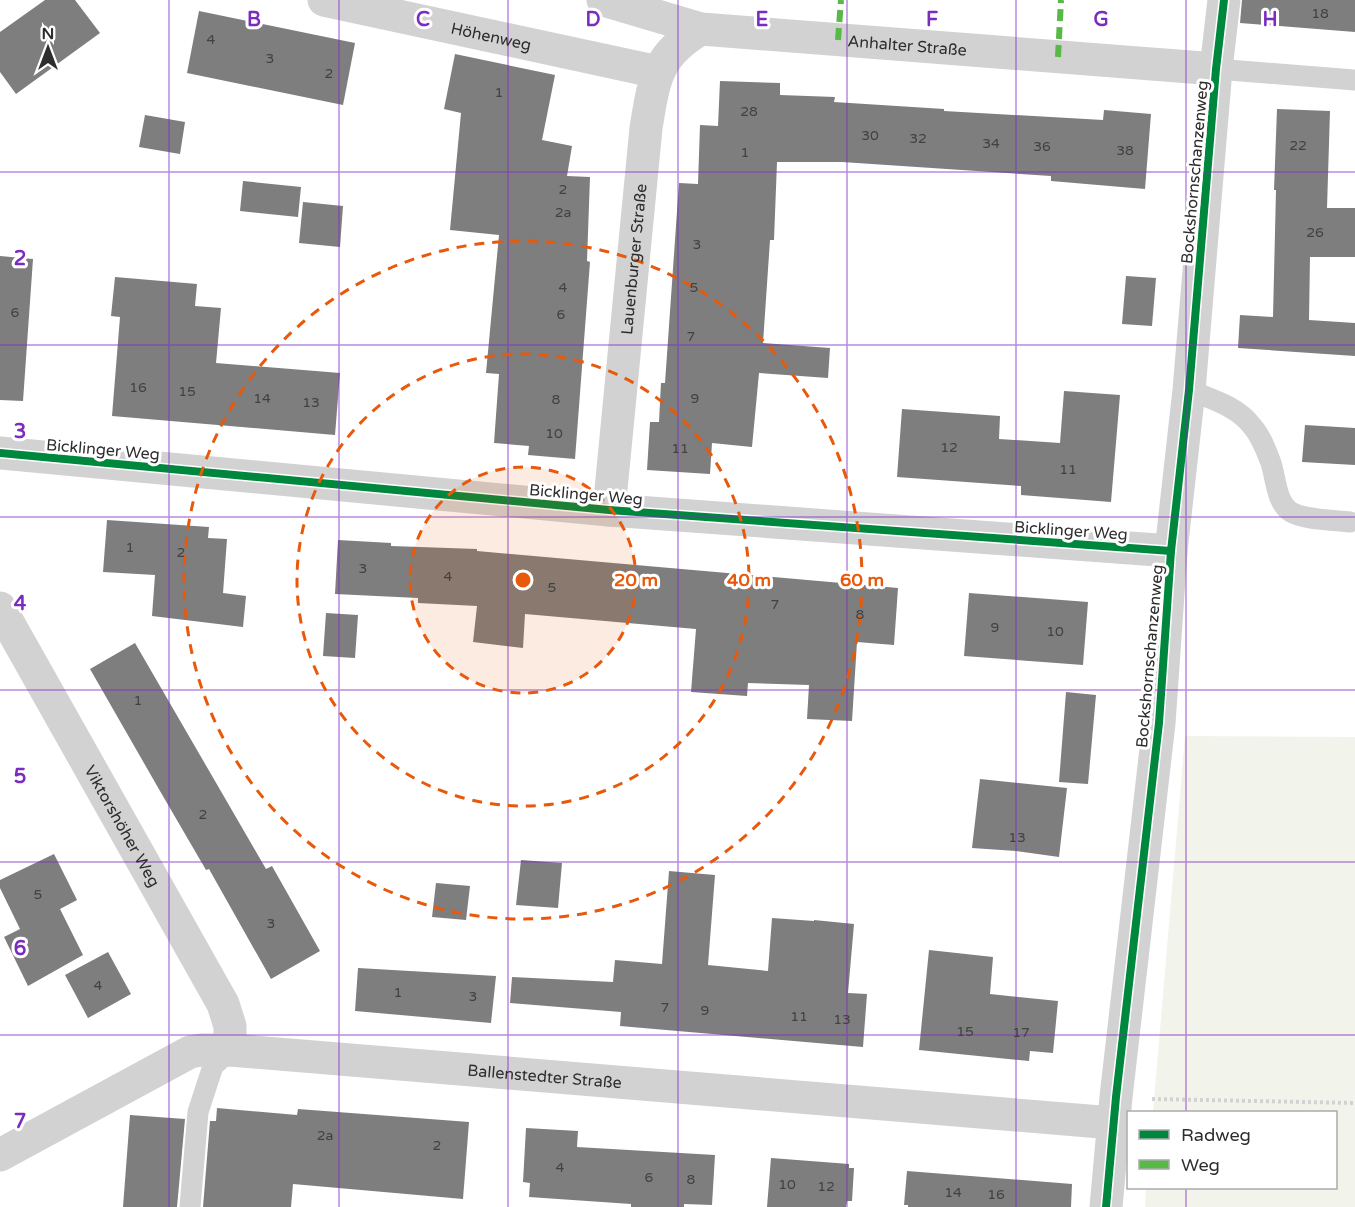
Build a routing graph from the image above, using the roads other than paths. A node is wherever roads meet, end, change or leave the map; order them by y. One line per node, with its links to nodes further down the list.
1 (324, 0): 6 (street, Höhenweg)
2 (603, 0): 4 (street, Anhalter Straße)
3 (1224, 0): 5 (street, Bockshornschanzenweg)
4 (701, 29): 5 (street, Anhalter Straße); 6 (street, Lauenburger Straße)
5 (1216, 69): 7 (lane); 8 (street, Bockshornschanzenweg)
6 (658, 72): 10 (street, Lauenburger Straße)
7 (1355, 80)
8 (1189, 390): 11 (lane); 12 (street, Bockshornschanzenweg)
9 (0, 453): 10 (street, Bicklinger Weg)
10 (609, 510): 12 (street, Bicklinger Weg)
11 (1350, 522)
12 (1172, 551): 15 (street, Bockshornschanzenweg)
13 (0, 608): 14 (street, Viktorshöher Weg)
14 (230, 1050): 15 (street, Ballenstedter Straße); 16 (street, Ballenstedter Straße); 17 (lane)
15 (1113, 1123): 18 (street, Bockshornschanzenweg)
16 (0, 1155)
17 (190, 1207)
18 (1106, 1207)

